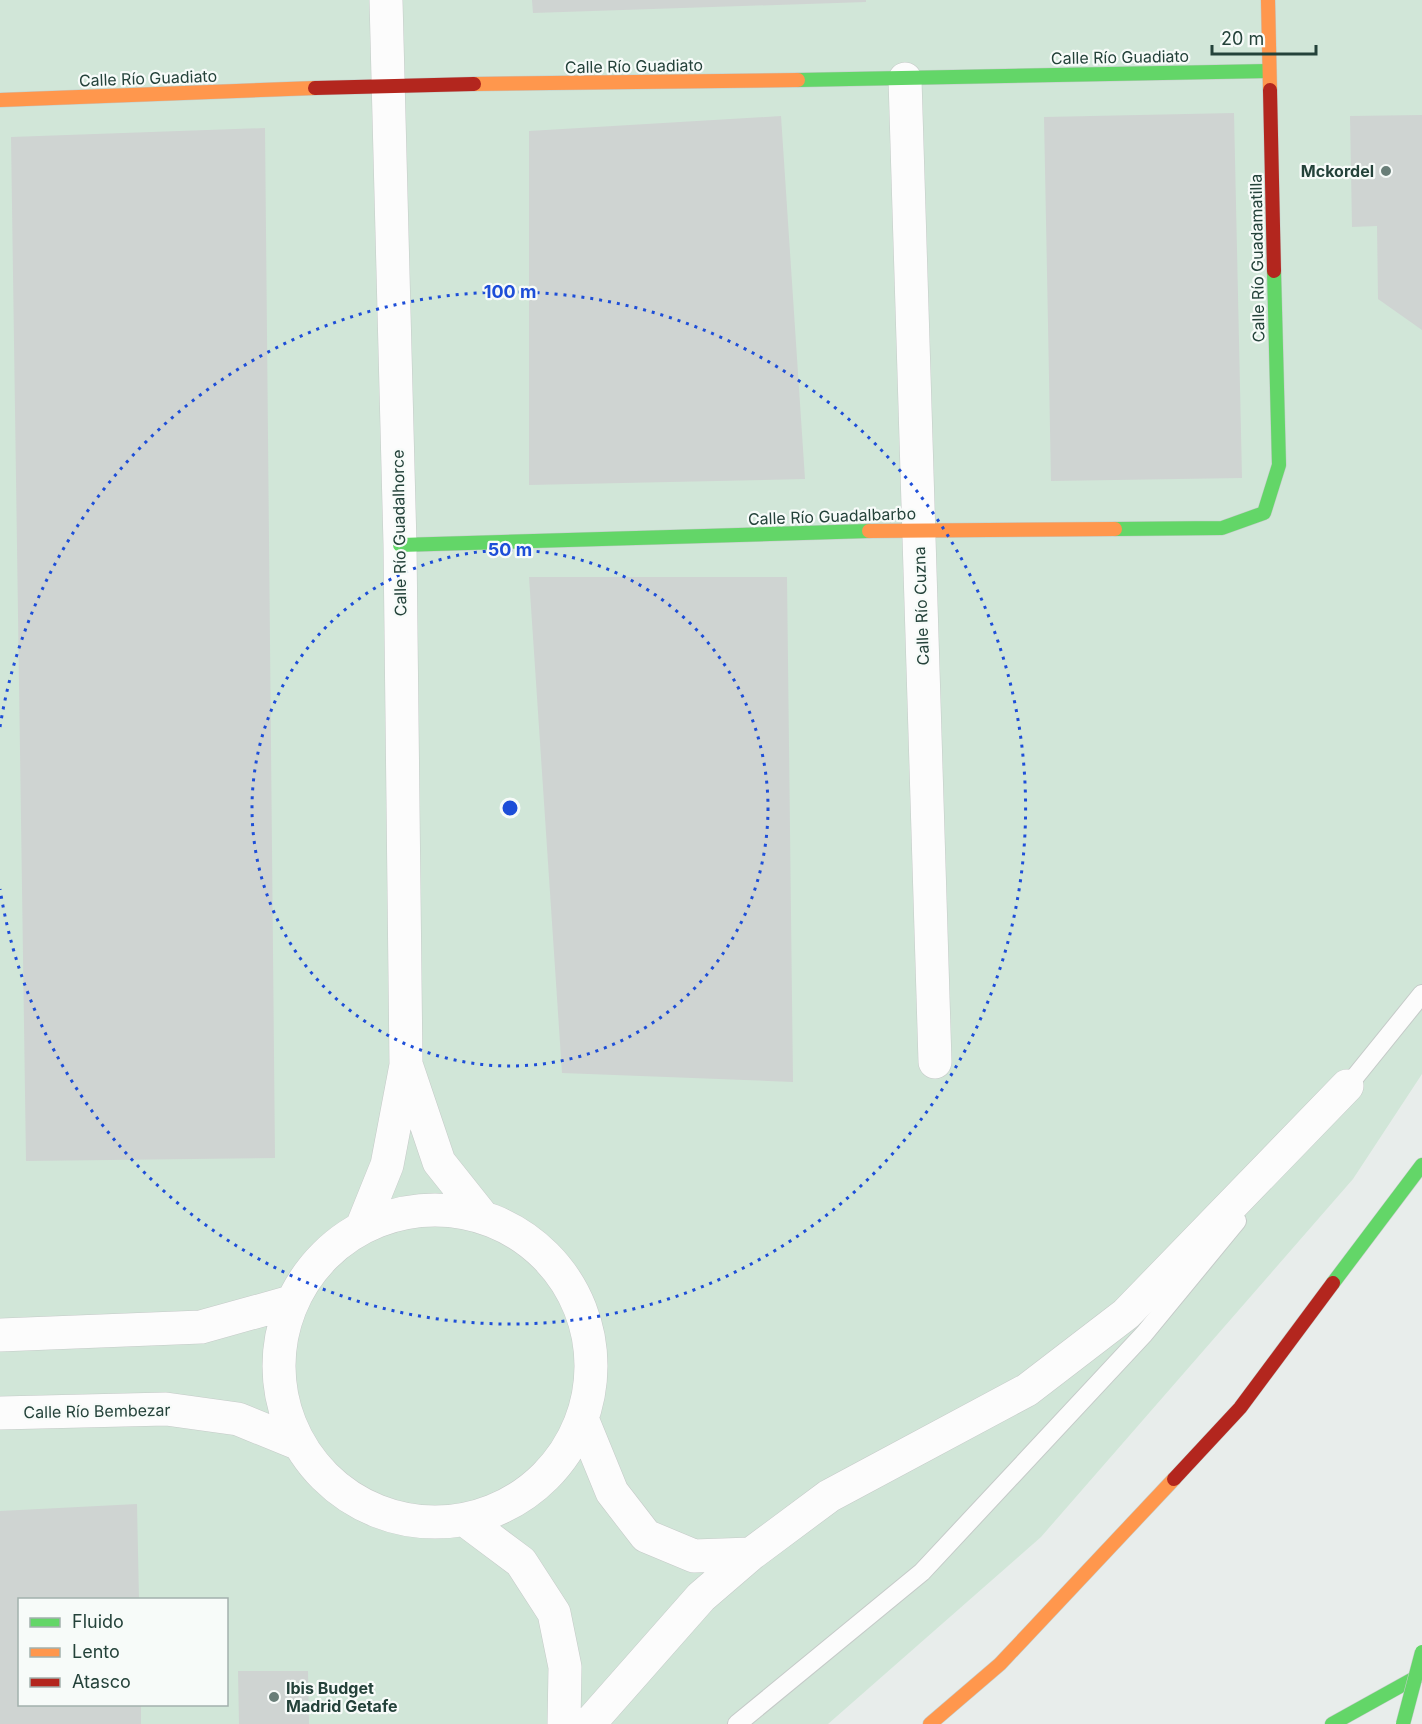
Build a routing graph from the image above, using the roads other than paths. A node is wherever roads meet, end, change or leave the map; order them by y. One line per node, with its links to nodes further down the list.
1 (386, 0): 5 (street, Calle Río Guadalhorce)
2 (1268, 0): 3 (main road, Calle Río Guadamatilla)
3 (1269, 70): 4 (main road, Calle Río Guadiato); 7 (main road, Calle Río Guadamatilla)
4 (905, 79): 5 (main road, Calle Río Guadiato); 8 (street, Calle Río Cuzna)
5 (388, 85): 6 (main road, Calle Río Guadiato); 9 (street, Calle Río Guadalhorce)
6 (0, 100)
7 (1264, 513): 8 (main road, Calle Río Guadalbarbo)
8 (918, 530): 9 (main road, Calle Río Guadalbarbo); 11 (street, Calle Río Cuzna)
9 (400, 545): 12 (street, Calle Río Guadalhorce)
10 (1422, 994): 13 (lane)
11 (935, 1062)
12 (406, 1065): 15 (street, Calle Río Guadalhorce); 16 (street, Calle Río Guadalhorce)
13 (1347, 1086): 23 (street); 28 (lane)
14 (1422, 1165): 29 (main road)
15 (482, 1216): 16 (street); 20 (street)
16 (362, 1227): 17 (street)
17 (291, 1302): 18 (street); 21 (street)
18 (0, 1335)
19 (0, 1413): 21 (street, Calle Río Bembezar)
20 (583, 1421): 22 (street); 23 (street)
21 (297, 1443): 22 (street)
22 (465, 1520): 26 (street)
23 (750, 1554): 27 (street)
24 (1422, 1652): 31 (main road, bridge)
25 (1422, 1674): 30 (main road)
26 (564, 1724)
27 (589, 1724)
28 (737, 1724)
29 (930, 1724)
30 (1332, 1724)
31 (1403, 1724)

